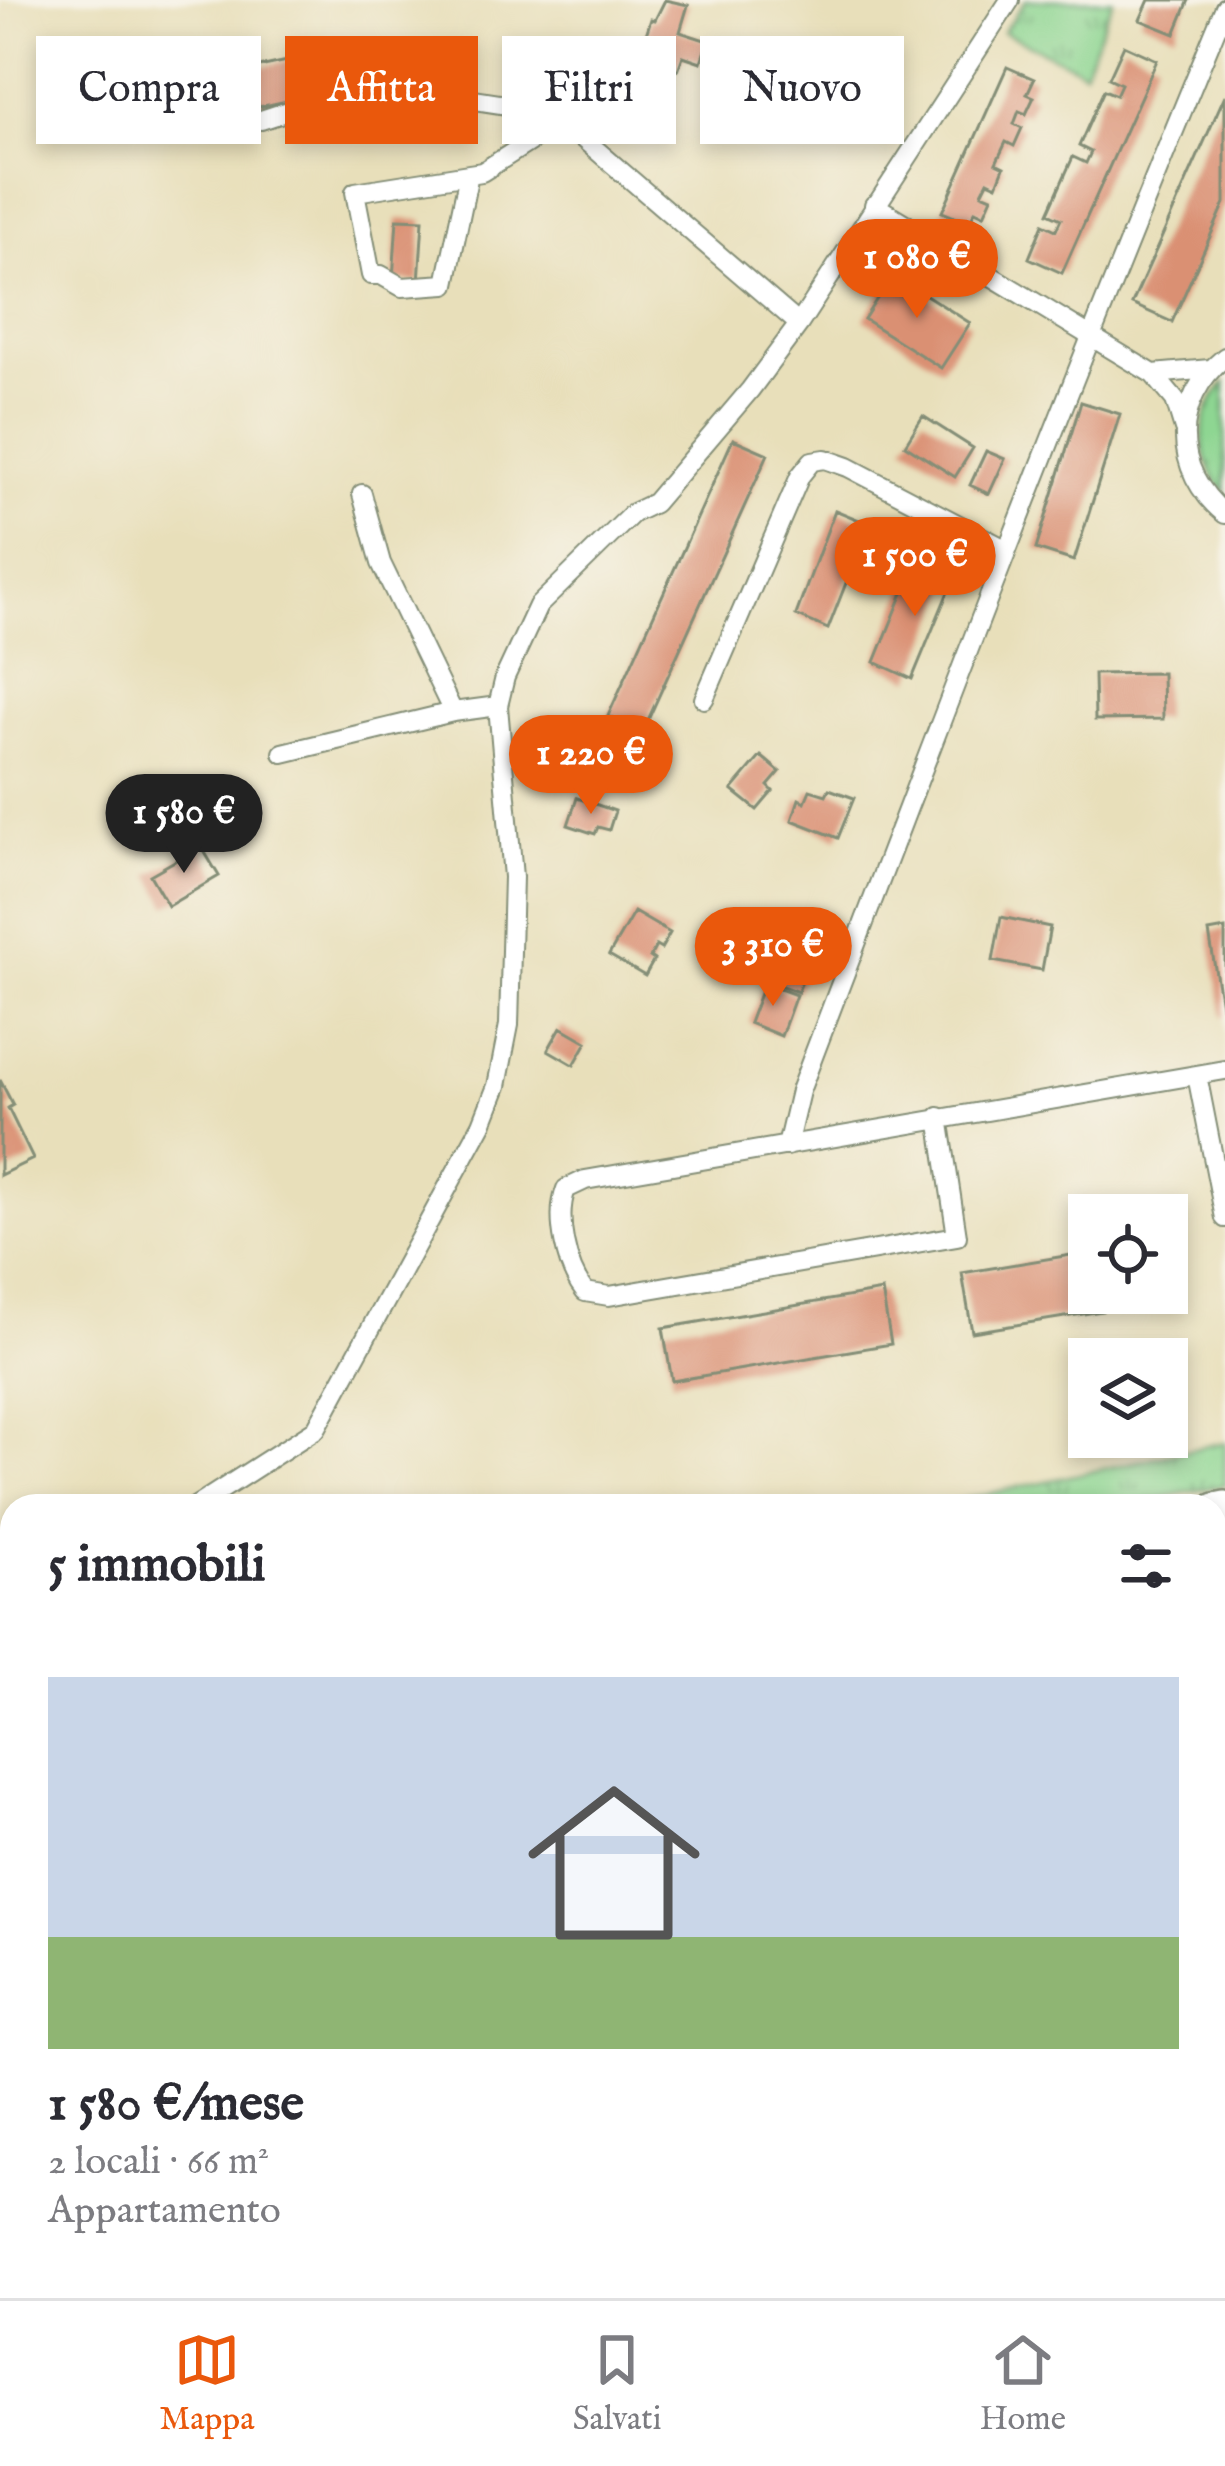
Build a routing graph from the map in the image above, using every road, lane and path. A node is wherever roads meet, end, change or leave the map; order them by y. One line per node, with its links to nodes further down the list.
1 (1010, 0): 8 (street)
2 (1225, 7): 10 (street)
3 (502, 104): 4 (street)
4 (261, 121)
5 (526, 144): 7 (street)
6 (589, 144): 9 (street)
7 (469, 174): 7 (street)
8 (874, 205): 9 (street); 10 (street)
9 (799, 325): 18 (street)
10 (1088, 336): 12 (street); 16 (street)
11 (1218, 363): 12 (street); 13 (street)
12 (1153, 374): 13 (street)
13 (1184, 429): 15 (street)
14 (362, 494): 19 (street)
15 (1225, 514)
16 (1005, 549): 17 (street); 24 (street)
17 (704, 699)
18 (498, 706): 19 (street); 26 (street)
19 (453, 712): 20 (street)
20 (283, 753)
21 (1225, 1070): 22 (street)
22 (1197, 1075): 23 (street); 25 (street)
23 (939, 1118): 24 (street); 24 (street)
24 (787, 1146)
25 (1225, 1218)
26 (215, 1494)

